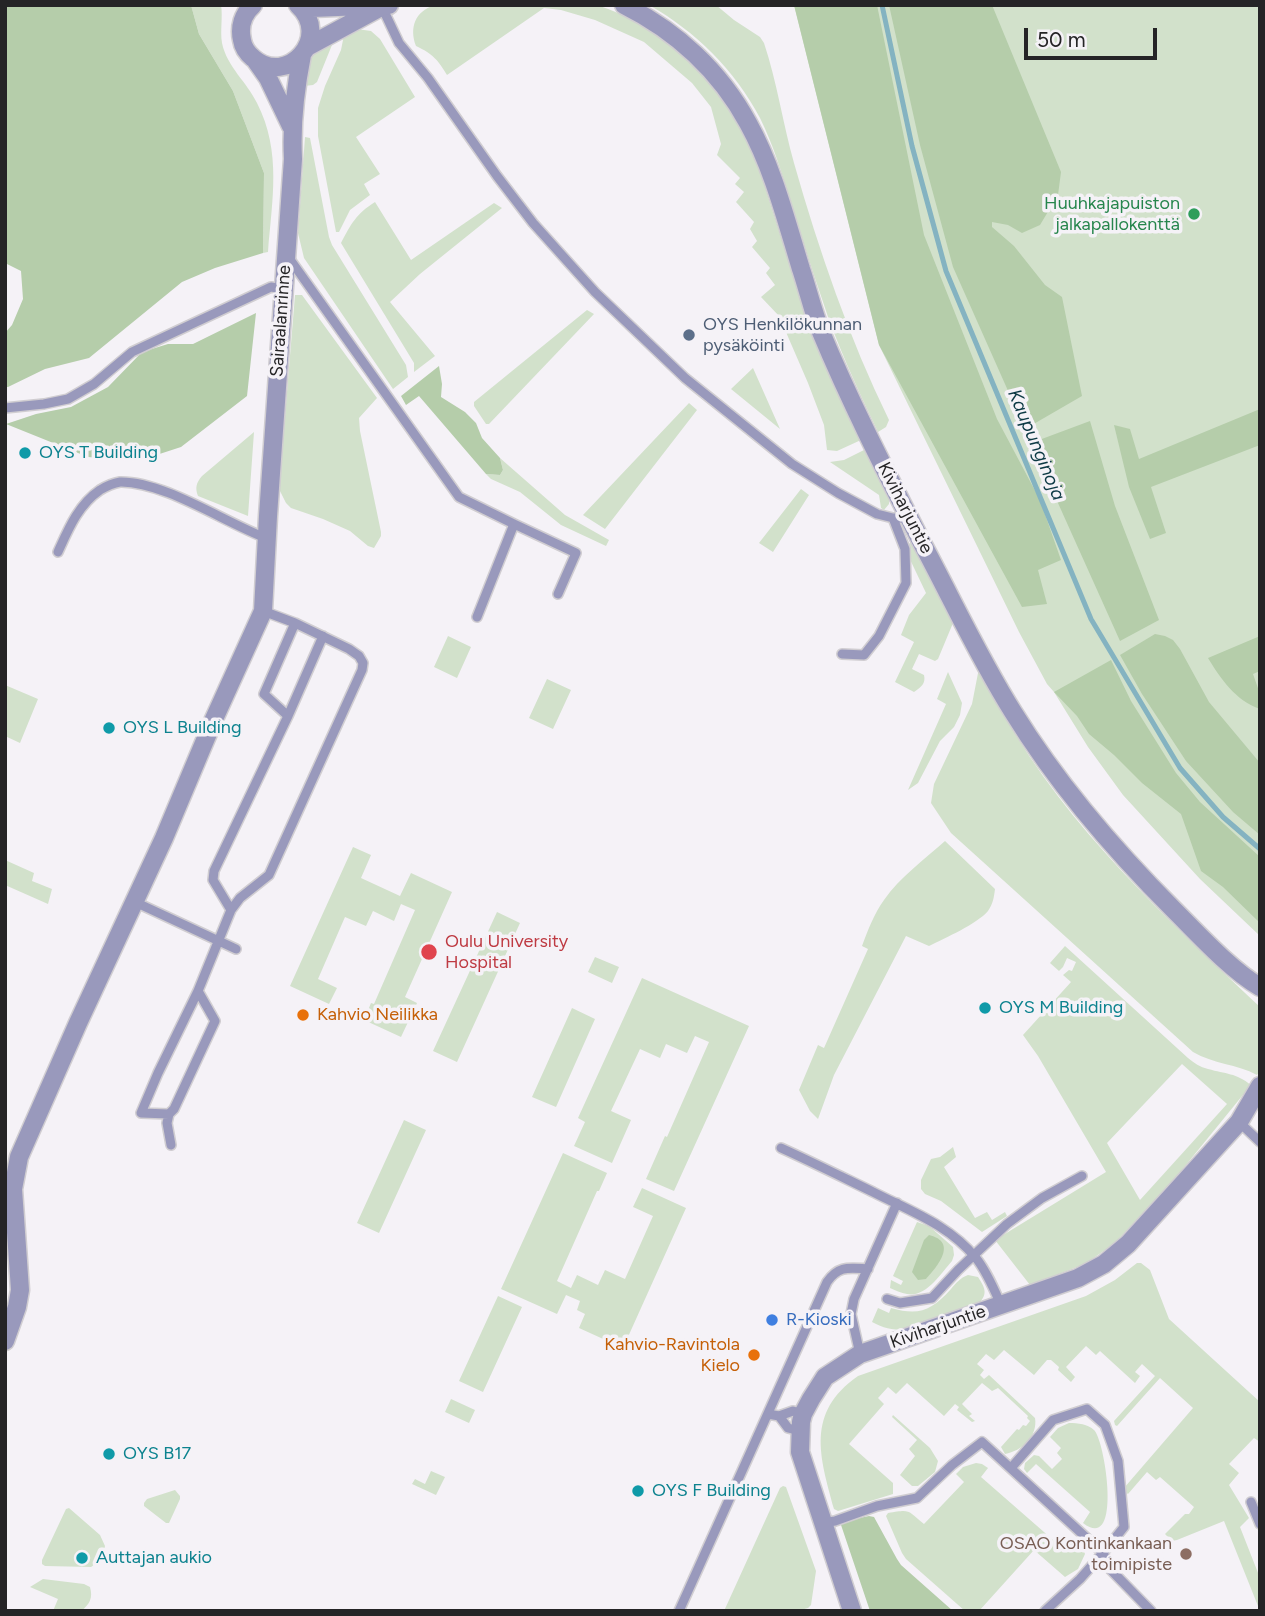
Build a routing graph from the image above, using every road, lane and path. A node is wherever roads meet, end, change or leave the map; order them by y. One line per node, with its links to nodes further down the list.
1 (300, 5): 3 (street); 5 (street, Sairaalanrinne)
2 (624, 5): 11 (street, Kiviharjuntie)
3 (385, 6): 5 (street); 11 (lane)
4 (246, 9): 6 (street, Sairaalanrinne)
5 (305, 51): 6 (street); 7 (street, Sairaalanrinne)
6 (256, 61): 7 (street, Sairaalanrinne)
7 (292, 129): 8 (street, Sairaalanrinne)
8 (286, 253): 9 (street, Sairaalanrinne); 12 (lane)
9 (283, 289): 10 (lane); 13 (street, Sairaalanrinne)
10 (5, 408)
11 (901, 518): 20 (lane); 26 (street, Kiviharjuntie)
12 (514, 524): 15 (lane); 17 (lane)
13 (266, 538): 14 (lane); 16 (street, Sairaalanrinne)
14 (58, 552)
15 (558, 594)
16 (263, 611): 18 (lane); 22 (street)
17 (477, 617)
18 (295, 623): 19 (lane); 21 (lane)
19 (323, 636): 21 (lane); 23 (lane)
20 (842, 654)
21 (288, 716): 23 (lane)
22 (135, 902): 24 (lane); 42 (street)
23 (232, 911): 24 (lane)
24 (219, 941): 25 (lane); 27 (lane)
25 (236, 949)
26 (1255, 984): 28 (street, Kiviharjuntie)
27 (198, 990): 31 (lane); 31 (lane)
28 (1260, 997)
29 (1260, 1086): 32 (street)
30 (1260, 1107): 32 (street)
31 (169, 1114): 34 (lane)
32 (1238, 1122): 33 (lane); 41 (street, Kiviharjuntie)
33 (1260, 1142)
34 (171, 1145)
35 (781, 1148): 37 (lane)
36 (1082, 1176): 38 (lane)
37 (897, 1203): 38 (lane); 39 (lane)
38 (974, 1256): 40 (lane); 41 (lane)
39 (868, 1269): 43 (lane); 44 (lane)
40 (887, 1298)
41 (1001, 1305): 43 (street, Kiviharjuntie)
42 (5, 1341)
43 (860, 1354): 46 (street, Kiviharjuntie)
44 (768, 1414): 45 (lane); 52 (lane)
45 (779, 1416): 46 (lane); 46 (lane)
46 (802, 1422): 49 (street)
47 (1011, 1468): 49 (lane); 51 (lane); 51 (lane)
48 (1251, 1502): 50 (lane)
49 (822, 1523): 53 (street)
50 (1260, 1524)
51 (1103, 1553): 54 (lane); 55 (lane)
52 (679, 1611)
53 (852, 1611)
54 (1045, 1611)
55 (1151, 1611)

